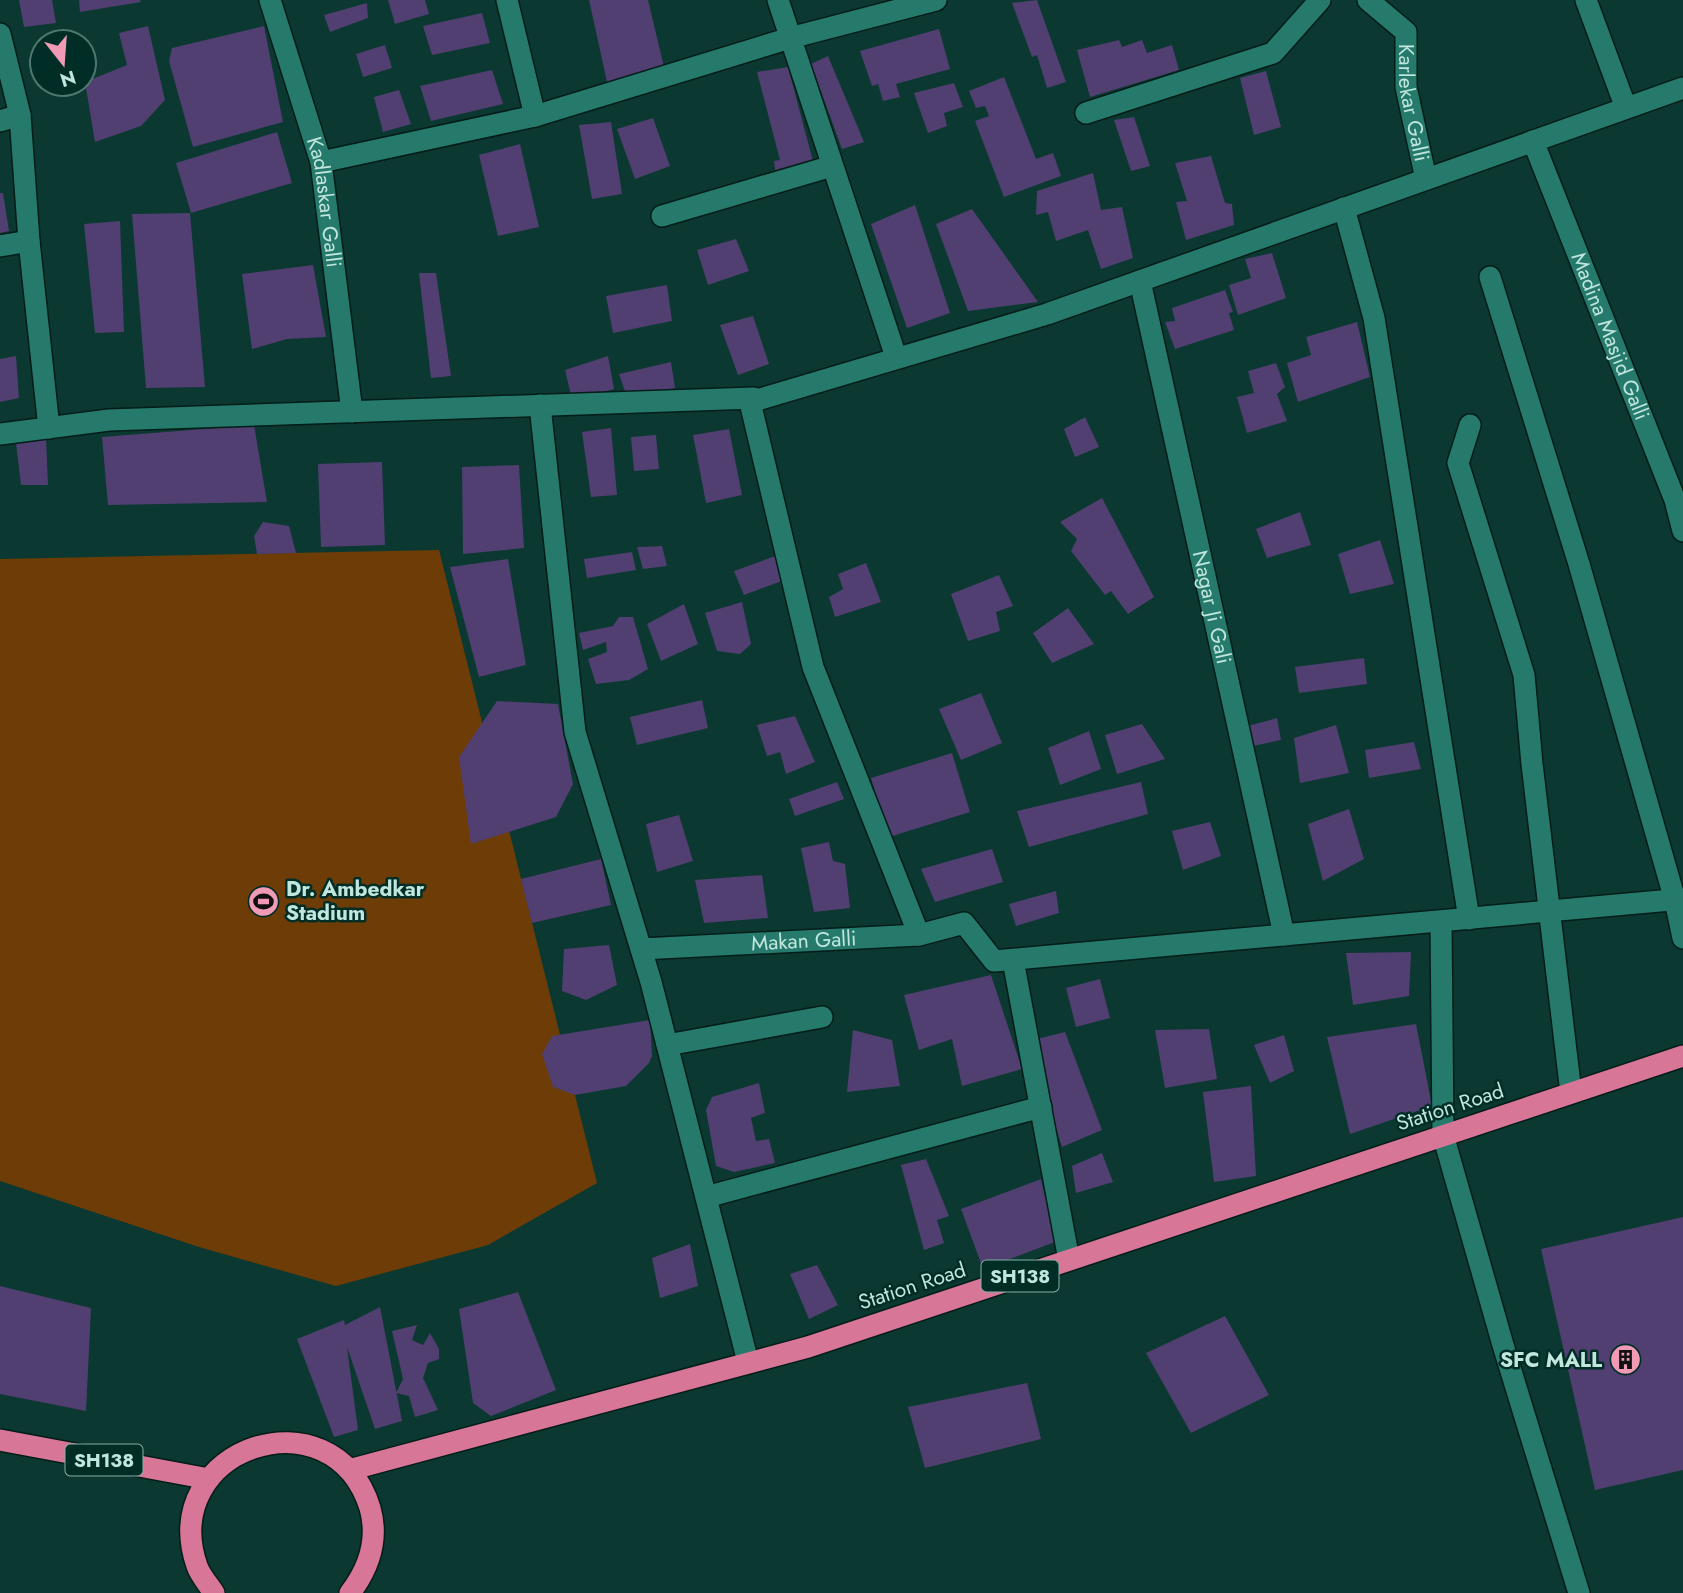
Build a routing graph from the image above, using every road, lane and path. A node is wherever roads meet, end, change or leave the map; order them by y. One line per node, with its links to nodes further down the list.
1 (270, 0): 16 (street, Kadlaskar Galli)
2 (507, 0): 13 (street)
3 (778, 0): 9 (street)
4 (936, 0): 9 (street)
5 (1320, 0): 12 (street)
6 (1368, 0): 18 (street, Karlekar Galli)
7 (1586, 0): 11 (street)
8 (0, 34): 14 (street)
9 (790, 38): 13 (street); 17 (street)
10 (1683, 88): 11 (street)
11 (1626, 108): 15 (street)
12 (1086, 113)
13 (535, 116): 16 (street)
14 (10, 118): 21 (street)
15 (1533, 142): 18 (street); 32 (street, Madina Masjid Galli)
16 (321, 162): 28 (street, Kadlaskar Galli)
17 (832, 166): 20 (street); 25 (street)
18 (1426, 179): 19 (street)
19 (1344, 208): 24 (street); 35 (street)
20 (662, 216)
21 (29, 241): 22 (street); 30 (street)
22 (0, 246)
23 (1490, 277): 33 (street)
24 (1140, 281): 25 (street); 37 (street, Nagar Ji Gali)
25 (896, 357): 26 (street)
26 (750, 402): 27 (street); 38 (street)
27 (540, 405): 28 (street); 40 (street)
28 (352, 411): 30 (street)
29 (1470, 425): 34 (street)
30 (49, 428): 31 (street)
31 (0, 434)
32 (1683, 531)
33 (1679, 900): 34 (street); 39 (street)
34 (1549, 911): 35 (street); 45 (street)
35 (1469, 919): 36 (street)
36 (1441, 921): 37 (street); 47 (street)
37 (1284, 935): 41 (street)
38 (919, 936): 40 (street, Makan Galli); 41 (street, Makan Galli)
39 (1683, 938)
40 (641, 949): 43 (street)
41 (1013, 960): 46 (street)
42 (822, 1017): 43 (street)
43 (667, 1045): 48 (street)
44 (1683, 1056): 45 (highway, Station Road / SH138)
45 (1571, 1093): 47 (highway, Station Road / SH138)
46 (1041, 1107): 48 (street); 49 (street)
47 (1443, 1135): 49 (highway, Station Road / SH138); 56 (street)
48 (706, 1197): 50 (street)
49 (1069, 1260): 50 (highway, Station Road / SH138)
50 (748, 1362): 52 (highway, Station Road / SH138)
51 (0, 1440): 53 (highway, SH138)
52 (349, 1470): 53 (highway); 55 (highway)
53 (209, 1479): 54 (highway)
54 (214, 1593)
55 (350, 1593)
56 (1579, 1593)

